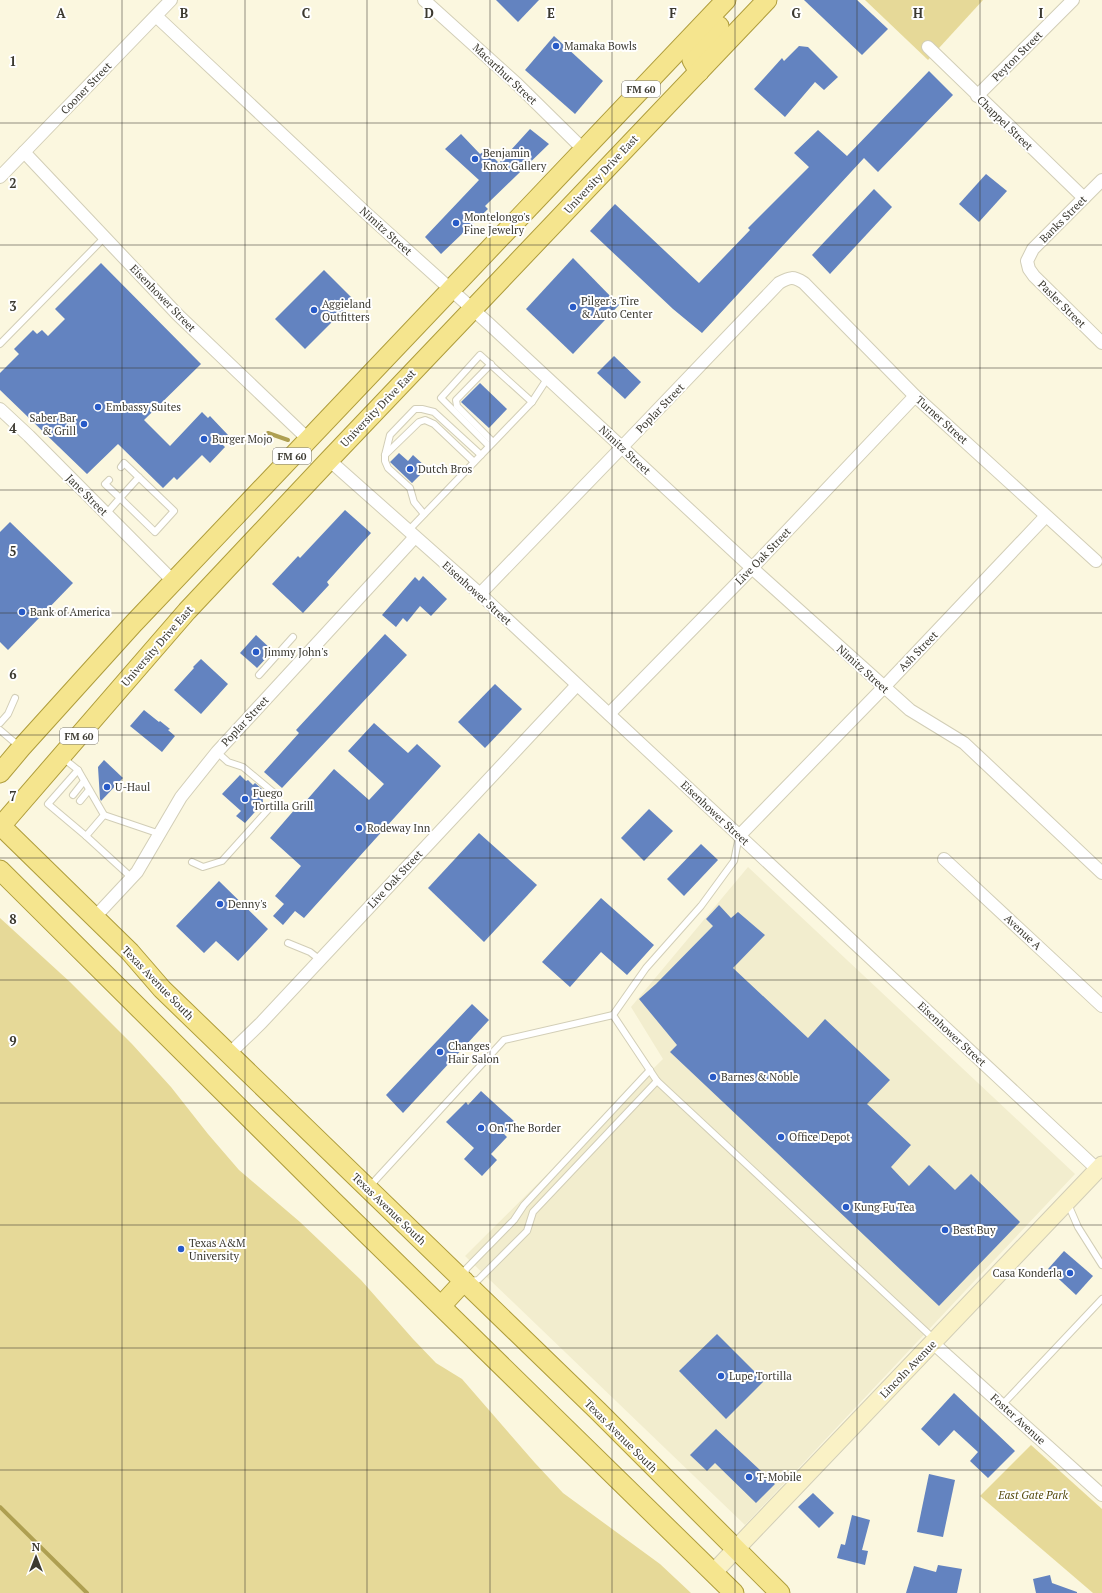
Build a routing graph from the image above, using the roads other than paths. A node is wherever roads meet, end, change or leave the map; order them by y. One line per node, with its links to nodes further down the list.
1 (171, 0): 6 (street, Cooner Street)
2 (424, 0): 11 (street, Macarthur Street)
3 (727, 0): 8 (main road); 9 (main road, FM 60)
4 (767, 0): 8 (main road, University Drive East / FM 60)
5 (1073, 0): 10 (street, Peyton Street)
6 (156, 16): 13 (street, Cooner Street); 20 (street, Nimitz Street)
7 (928, 46): 10 (street, Chappel Street)
8 (699, 72): 12 (main road, University Drive East / FM 60)
9 (642, 88): 11 (main road, FM 60); 12 (main road)
10 (977, 96): 16 (street, Chappel Street)
11 (584, 150): 20 (main road, FM 60)
12 (623, 150): 21 (main road, University Drive East / FM 60)
13 (24, 152): 14 (street, Cooner Street); 17 (street, Eisenhower Street)
14 (0, 177)
15 (1102, 180): 16 (street, Banks Street)
16 (1084, 198): 18 (street, Banks Street)
17 (104, 238): 23 (lane); 29 (street, Eisenhower Street)
18 (1027, 261): 22 (street, Pasler Street)
19 (792, 278): 26 (street, Turner Street); 31 (street, Poplar Street)
20 (451, 290): 21 (street, Nimitz Street); 29 (main road, FM 60)
21 (473, 309): 25 (street, Nimitz Street); 34 (main road, University Drive East / FM 60)
22 (1102, 343)
23 (0, 344)
24 (491, 364): 27 (lane); 30 (lane); 30 (lane)
25 (547, 379): 27 (lane); 31 (street, Nimitz Street)
26 (915, 396): 42 (street, Turner Street); 45 (street, Live Oak Street)
27 (532, 402): 30 (lane)
28 (0, 409): 40 (street, Jane Street)
29 (308, 439): 46 (main road, FM 60)
30 (491, 444): 33 (lane)
31 (622, 447): 45 (street, Nimitz Street); 47 (street, Poplar Street)
32 (385, 455): 33 (lane); 35 (lane); 41 (lane)
33 (481, 455): 35 (lane)
34 (329, 460): 43 (street, Eisenhower Street); 58 (main road, University Drive East / FM 60)
35 (474, 462): 41 (lane)
36 (121, 467): 37 (lane)
37 (139, 477): 39 (lane); 39 (lane)
38 (108, 480): 39 (lane)
39 (120, 498): 40 (lane)
40 (106, 514): 46 (street, Jane Street)
41 (424, 514): 43 (lane)
42 (1045, 517): 44 (street, Turner Street); 51 (street, Ash Street)
43 (411, 534): 47 (street, Eisenhower Street); 57 (street, Poplar Street)
44 (1096, 561)
45 (752, 568): 51 (street, Nimitz Street); 53 (street, Live Oak Street)
46 (174, 582): 56 (main road, FM 60)
47 (480, 594): 50 (street, Eisenhower Street)
48 (293, 637): 49 (lane)
49 (259, 675)
50 (577, 685): 53 (street, Eisenhower Street); 79 (street, Live Oak Street)
51 (884, 687): 69 (street, Ash Street); 73 (street, Nimitz Street)
52 (15, 698): 54 (lane)
53 (609, 714): 69 (street, Eisenhower Street)
54 (0, 723)
55 (0, 730): 56 (lane)
56 (21, 748): 60 (main road, FM 60)
57 (216, 752): 67 (street, Poplar Street); 71 (lane)
58 (62, 757): 59 (lane); 66 (main road, University Drive East / FM 60)
59 (78, 770): 61 (lane); 68 (lane)
60 (0, 773)
61 (84, 781): 62 (lane); 63 (lane)
62 (89, 790): 64 (lane); 65 (lane)
63 (73, 795)
64 (80, 801)
65 (104, 816): 67 (lane); 68 (lane)
66 (0, 826): 77 (main road, Texas Avenue South)
67 (160, 834): 74 (street, Poplar Street)
68 (86, 836): 74 (lane)
69 (739, 836): 81 (lane); 85 (street, Eisenhower Street)
70 (944, 859): 80 (street, Avenue A)
71 (192, 862)
72 (0, 870): 76 (main road)
73 (1102, 873)
74 (132, 878): 77 (street, Poplar Street)
75 (0, 886): 76 (main road)
76 (36, 907): 91 (main road)
77 (94, 918): 82 (main road, Texas Avenue South)
78 (288, 943): 79 (lane)
79 (319, 959): 82 (street, Live Oak Street)
80 (1102, 1006)
81 (613, 1015): 83 (lane); 86 (lane)
82 (229, 1054): 86 (main road, Texas Avenue South)
83 (650, 1070): 84 (lane); 89 (lane)
84 (657, 1081): 89 (lane); 92 (lane)
85 (1100, 1167): 87 (street, Lincoln Avenue)
86 (367, 1188): 89 (main road, Texas Avenue South)
87 (1067, 1202): 88 (lane); 92 (street, Lincoln Avenue)
88 (1102, 1266)
89 (464, 1281): 91 (main road); 95 (main road, Texas Avenue South)
90 (1102, 1299): 93 (lane)
91 (441, 1306): 96 (main road)
92 (934, 1342): 93 (street, Foster Avenue); 95 (street, Lincoln Avenue)
93 (1002, 1405): 94 (street, Foster Avenue)
94 (1102, 1495)
95 (736, 1549): 96 (street, Lincoln Avenue); 98 (main road, Texas Avenue South)
96 (713, 1573): 97 (main road)
97 (734, 1593)
98 (780, 1593)

